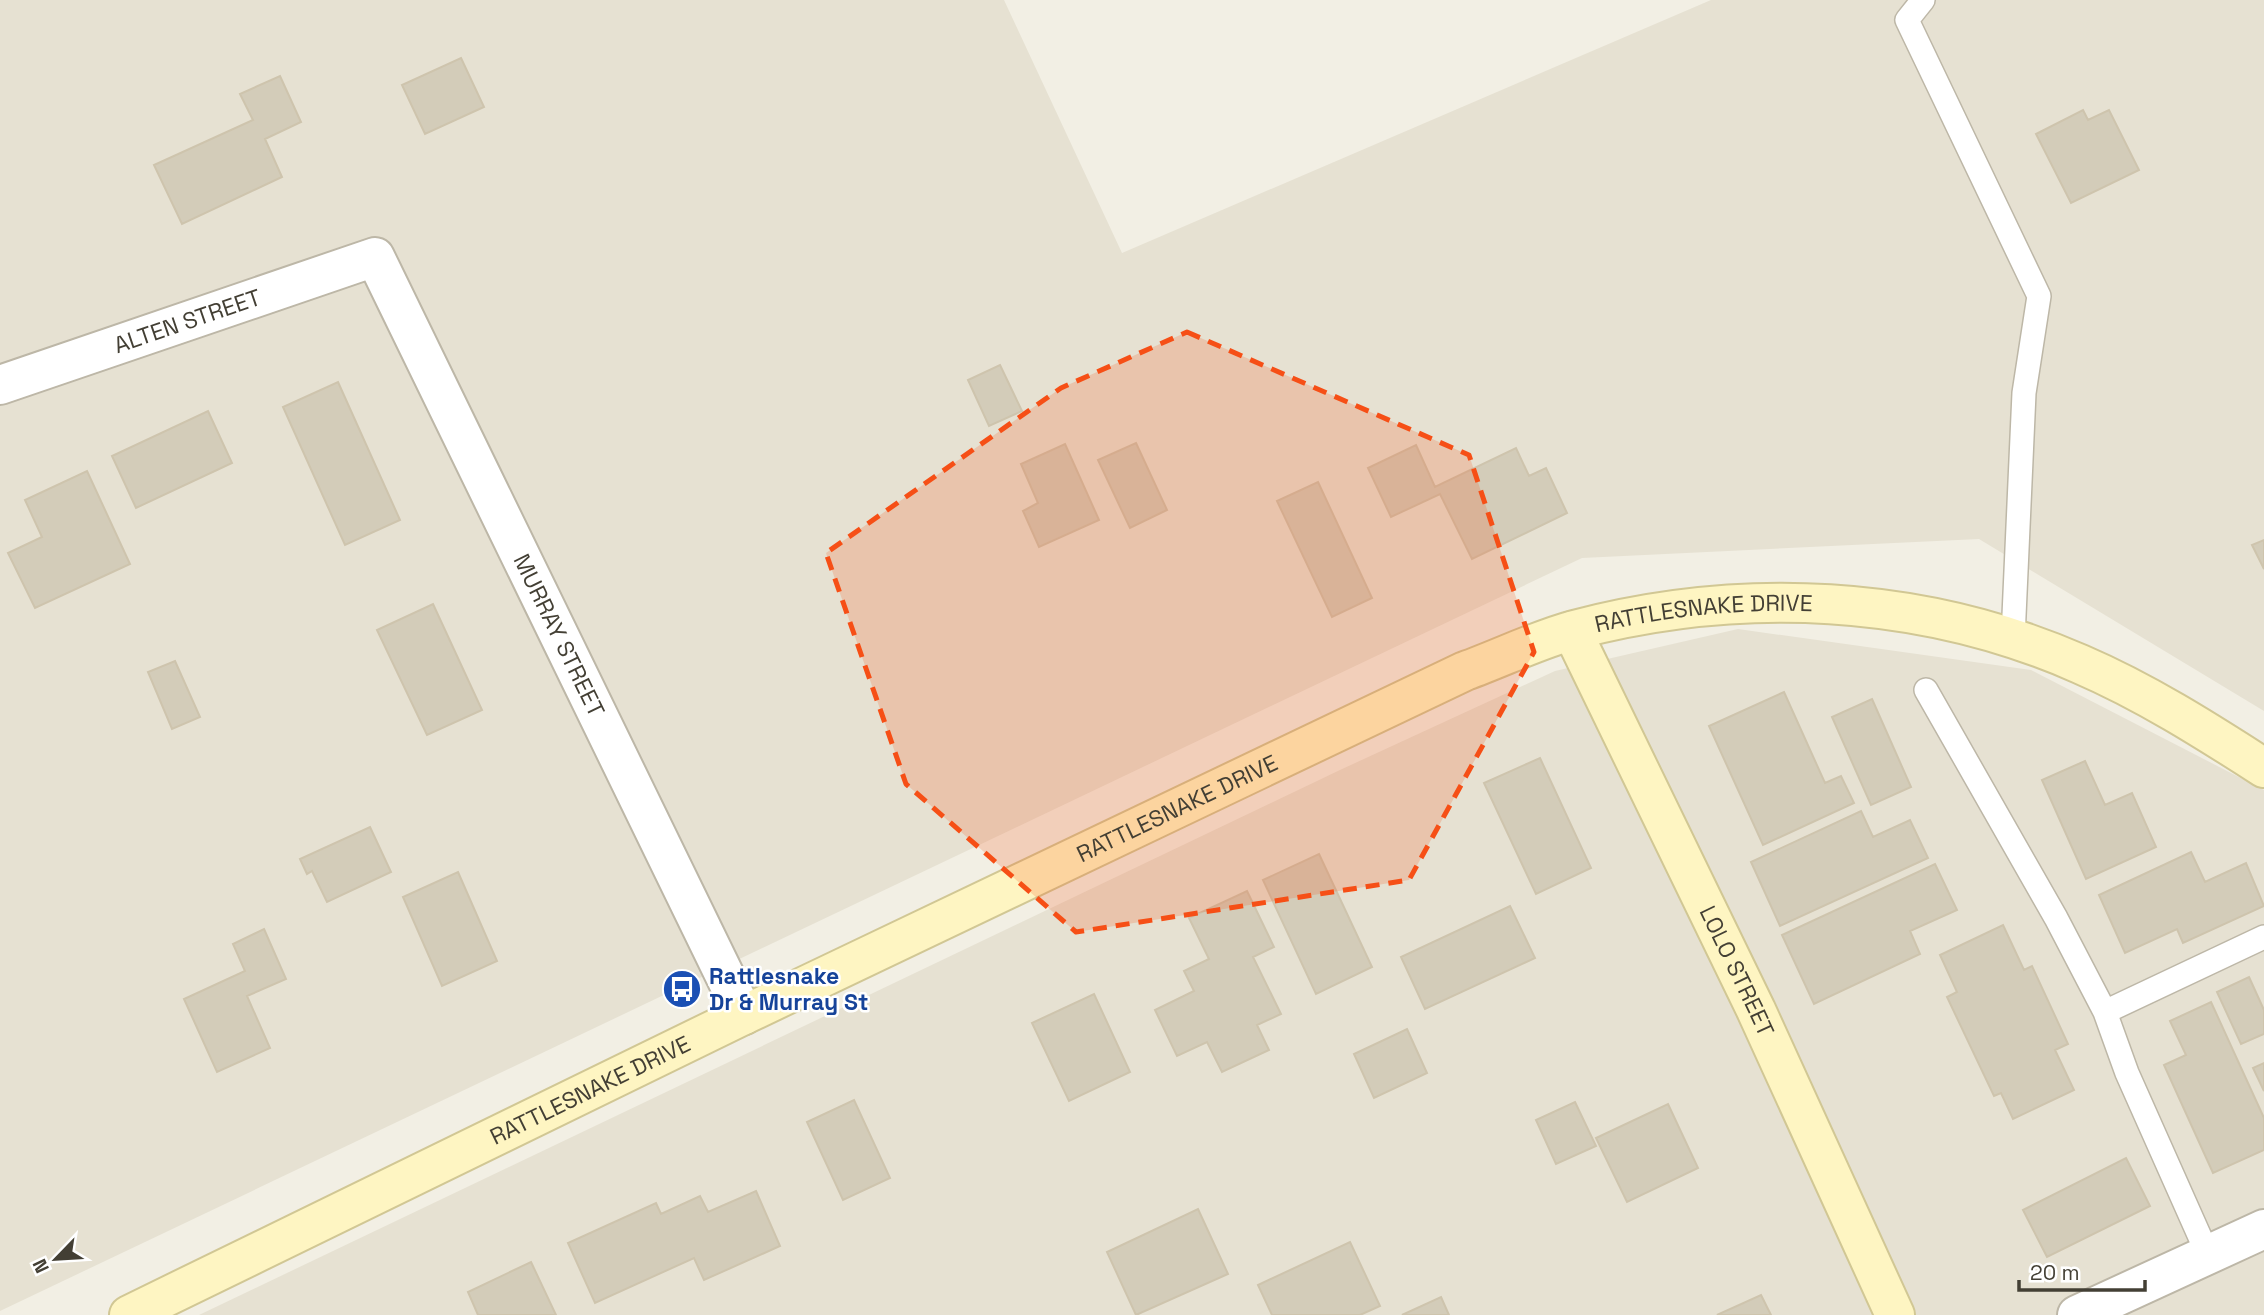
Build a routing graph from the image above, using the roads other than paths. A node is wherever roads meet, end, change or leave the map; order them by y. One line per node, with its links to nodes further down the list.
1 (1923, 0): 5 (lane)
2 (375, 257): 3 (street, ALTEN STREET); 10 (street, MURRAY STREET)
3 (0, 385)
4 (1572, 631): 5 (street, RATTLESNAKE DRIVE); 10 (street, RATTLESNAKE DRIVE); 14 (street, LOLO STREET)
5 (2013, 638): 7 (street, RATTLESNAKE DRIVE)
6 (1926, 690): 9 (lane)
7 (2264, 768)
8 (2264, 937): 9 (lane)
9 (2105, 1012): 12 (lane)
10 (744, 1015): 13 (street, RATTLESNAKE DRIVE)
11 (2264, 1229): 12 (street)
12 (2208, 1255): 15 (street)
13 (131, 1314)
14 (1895, 1315)
15 (2077, 1315)

